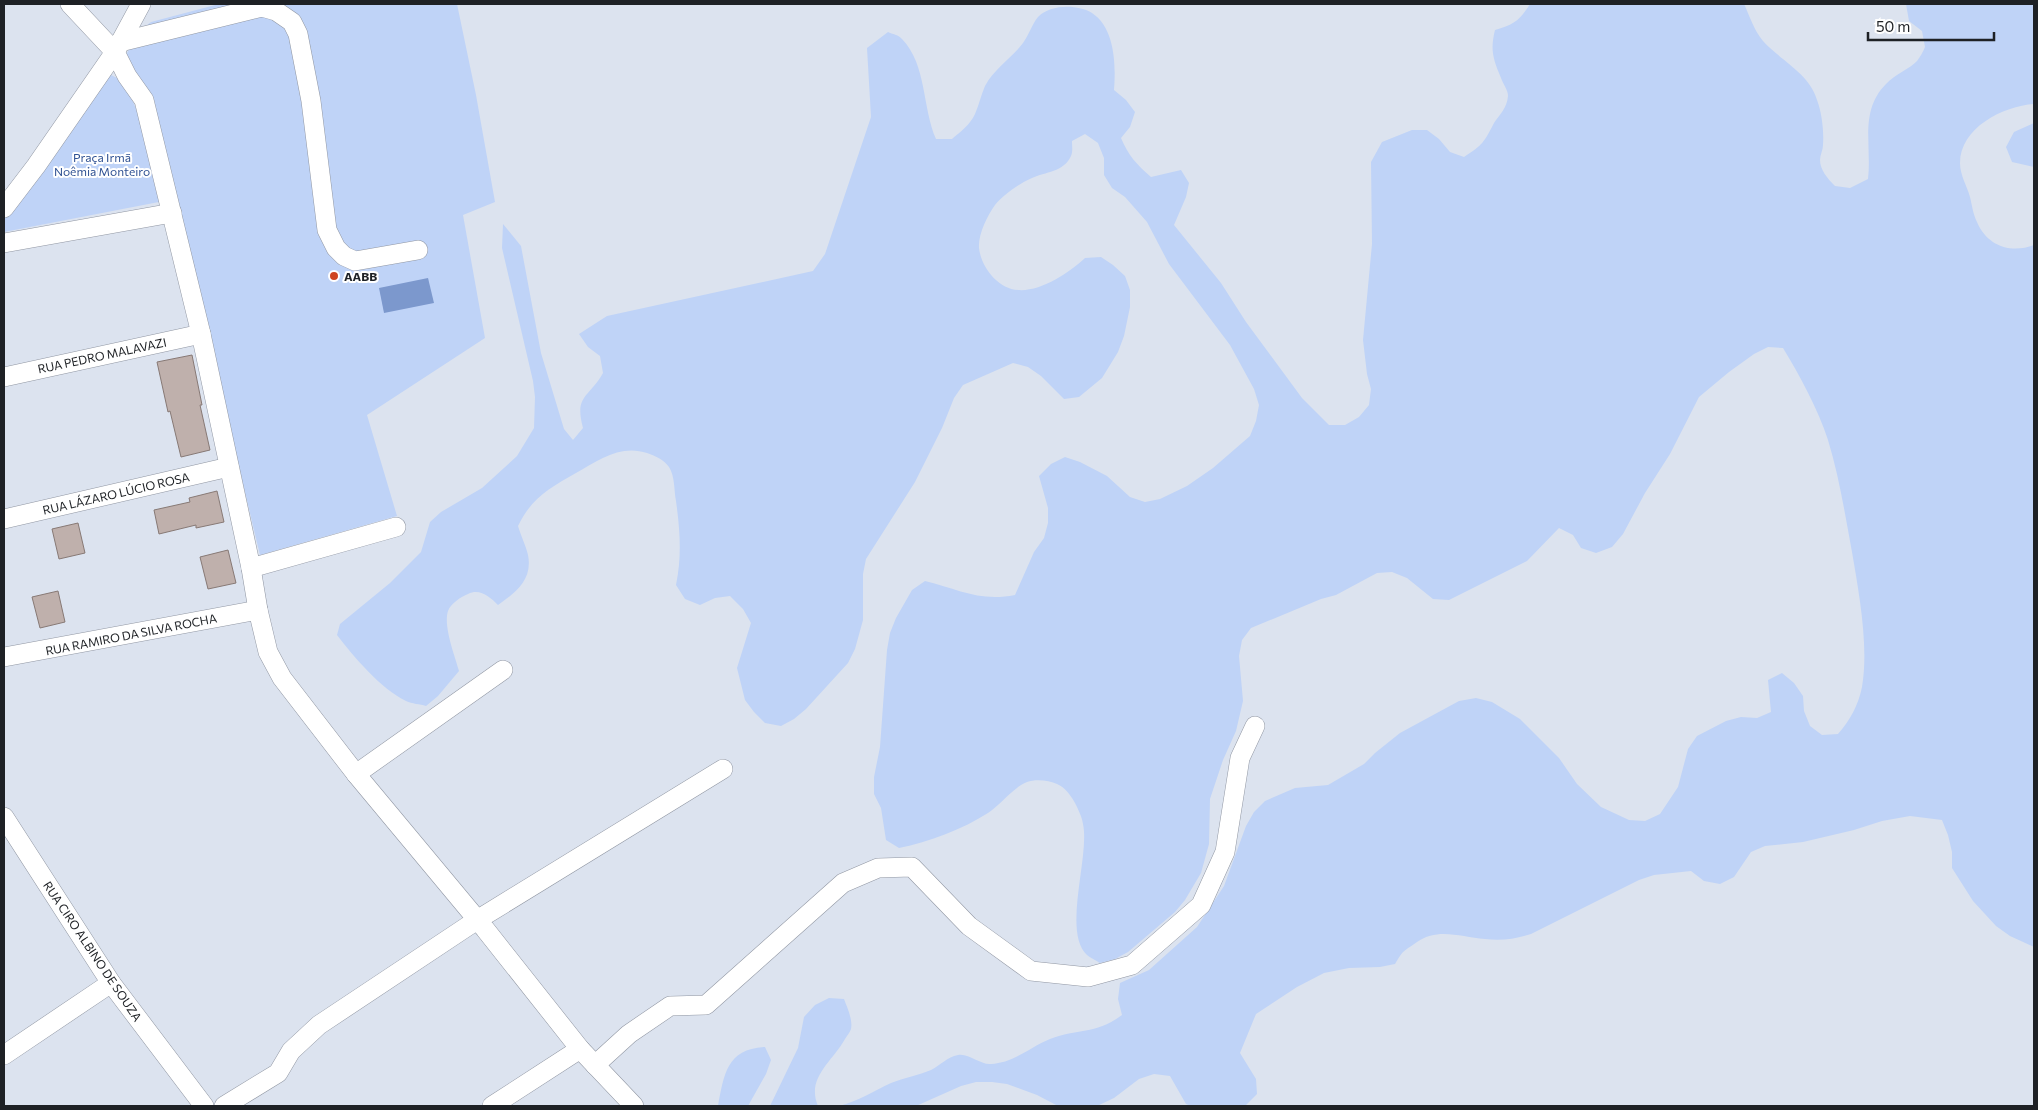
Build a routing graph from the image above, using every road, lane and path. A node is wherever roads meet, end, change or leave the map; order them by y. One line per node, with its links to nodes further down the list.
1 (70, 4): 3 (street)
2 (141, 4): 3 (street)
3 (118, 47): 4 (street); 5 (street); 7 (street)
4 (4, 208)
5 (172, 213): 6 (street); 8 (street)
6 (4, 243)
7 (418, 250)
8 (201, 334): 9 (street, RUA PEDRO MALAVAZI); 10 (street)
9 (4, 377)
10 (229, 467): 11 (street, RUA LÁZARO LÚCIO ROSA); 13 (street)
11 (4, 519)
12 (396, 526): 13 (street)
13 (250, 568): 14 (street)
14 (258, 610): 15 (street, RUA RAMIRO DA SILVA ROCHA); 19 (street)
15 (4, 658)
16 (503, 670): 19 (street)
17 (1256, 726): 25 (street)
18 (723, 769): 21 (street)
19 (356, 774): 21 (street)
20 (6, 826): 22 (street, RUA CIRO ALBINO DE SOUZA)
21 (477, 920): 23 (street); 28 (street)
22 (111, 983): 24 (street); 27 (street, RUA CIRO ALBINO DE SOUZA)
23 (580, 1049): 25 (street); 26 (street)
24 (4, 1055)
25 (595, 1065): 30 (street)
26 (517, 1100): 29 (street)
27 (204, 1106)
28 (224, 1106)
29 (492, 1106)
30 (634, 1106)

